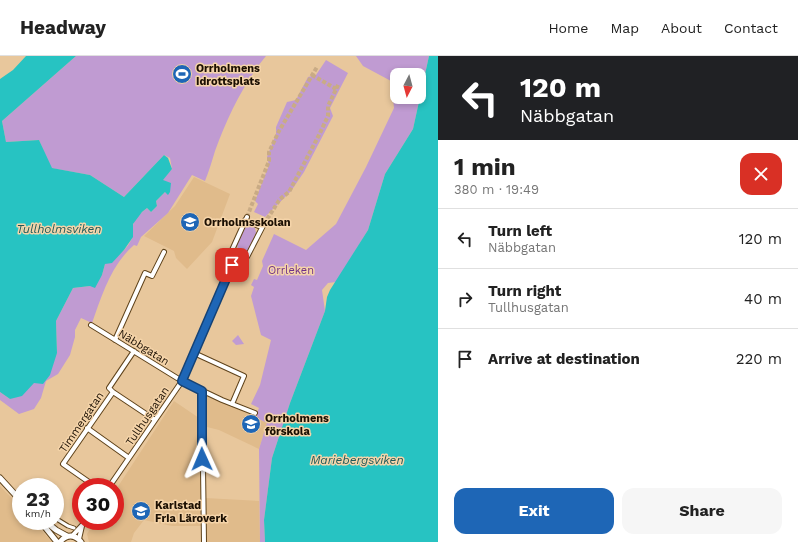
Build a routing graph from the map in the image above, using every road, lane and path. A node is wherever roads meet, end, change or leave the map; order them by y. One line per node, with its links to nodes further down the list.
1 (164, 252): 4 (street)
2 (237, 253): 2 (street); 6 (street, Tullhusgatan)
3 (91, 325): 4 (street, Näbbgatan)
4 (115, 340): 5 (street, Näbbgatan)
5 (134, 351): 7 (street, Näbbgatan); 9 (street, Timmergatan)
6 (194, 353): 7 (street, Tullhusgatan); 10 (street)
7 (182, 381): 8 (street, Näbbgatan); 12 (street, Tullhusgatan)
8 (202, 391): 10 (street, Näbbgatan); 30 (street)
9 (113, 392): 12 (street); 13 (street, Timmergatan)
10 (232, 404): 11 (street, Näbbgatan)
11 (255, 414)
12 (155, 420): 14 (street, Tullhusgatan)
13 (87, 428): 14 (street); 17 (street, Timmergatan)
14 (129, 458): 18 (street, Tullhusgatan)
15 (0, 473): 19 (street)
16 (0, 478): 20 (street)
17 (83, 478)
18 (115, 478)
19 (12, 486)
20 (12, 491)
21 (48, 530): 28 (street)
22 (49, 530): 29 (street)
23 (57, 530): 26 (street)
24 (77, 530): 26 (street)
25 (81, 530): 27 (street)
26 (69, 536): 27 (street); 29 (street)
27 (80, 540)
28 (57, 542)
29 (60, 542)
30 (204, 542)

